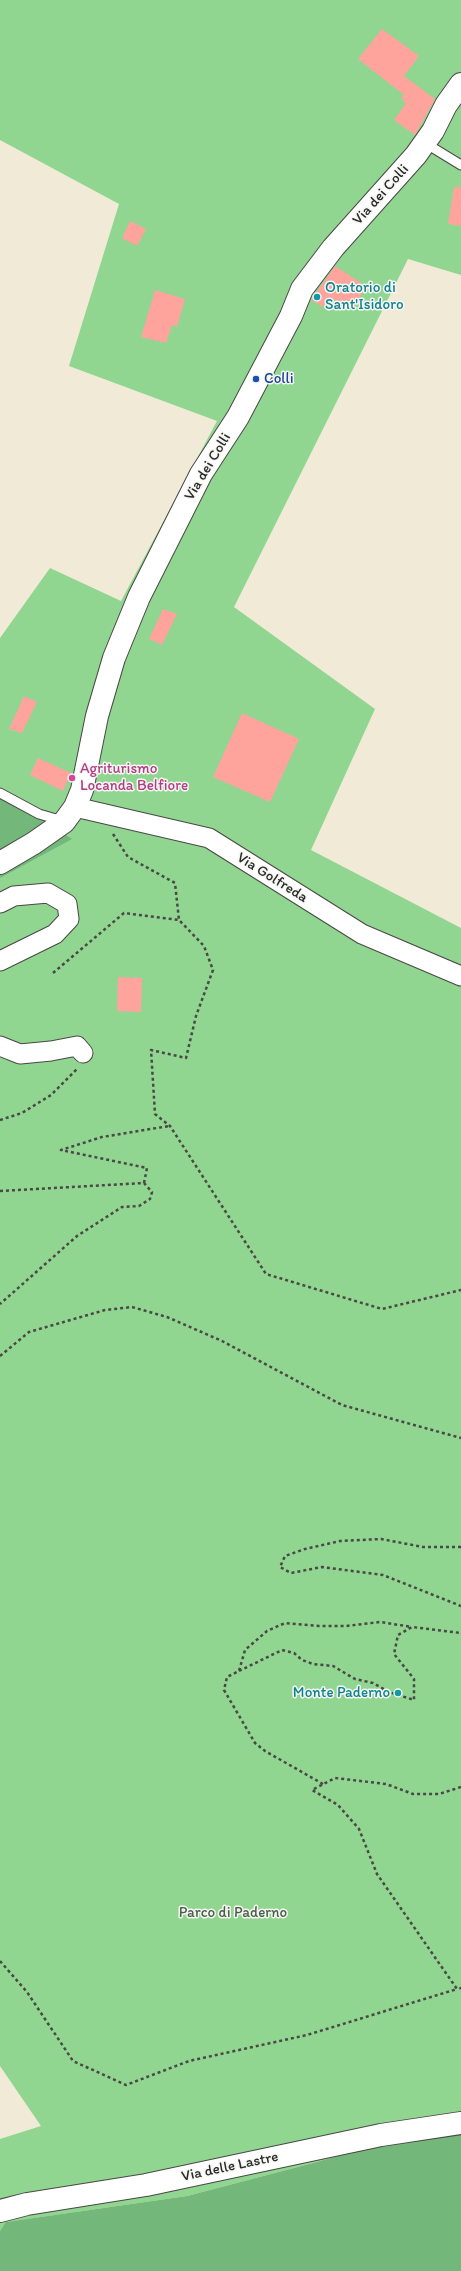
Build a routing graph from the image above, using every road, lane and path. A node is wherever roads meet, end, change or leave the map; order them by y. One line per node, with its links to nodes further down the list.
1 (461, 84): 2 (main road, Via dei Colli)
2 (425, 143): 3 (lane); 5 (main road, Via dei Colli)
3 (461, 164)
4 (0, 793): 5 (lane)
5 (70, 814): 7 (main road); 12 (street, Via Golfreda)
6 (109, 830): 9 (path)
7 (0, 862)
8 (0, 903): 10 (street)
9 (179, 920): 11 (path); 16 (path)
10 (0, 961)
11 (53, 973)
12 (461, 976)
13 (0, 1046): 14 (street)
14 (83, 1053): 15 (path)
15 (0, 1120)
16 (170, 1126): 17 (path); 19 (path)
17 (144, 1183): 18 (path); 20 (path)
18 (0, 1190)
19 (461, 1290)
20 (0, 1304)
21 (0, 1356): 22 (path)
22 (461, 1438)
23 (461, 1547): 24 (path)
24 (461, 1606)
25 (412, 1627): 26 (path); 27 (path); 27 (path)
26 (461, 1633)
27 (239, 1671): 28 (path)
28 (323, 1784): 29 (path); 32 (path)
29 (461, 1787)
30 (0, 1961): 32 (path)
31 (461, 1988): 32 (path)
32 (457, 1989)
33 (461, 2123): 34 (main road, Via delle Lastre)
34 (0, 2211)

